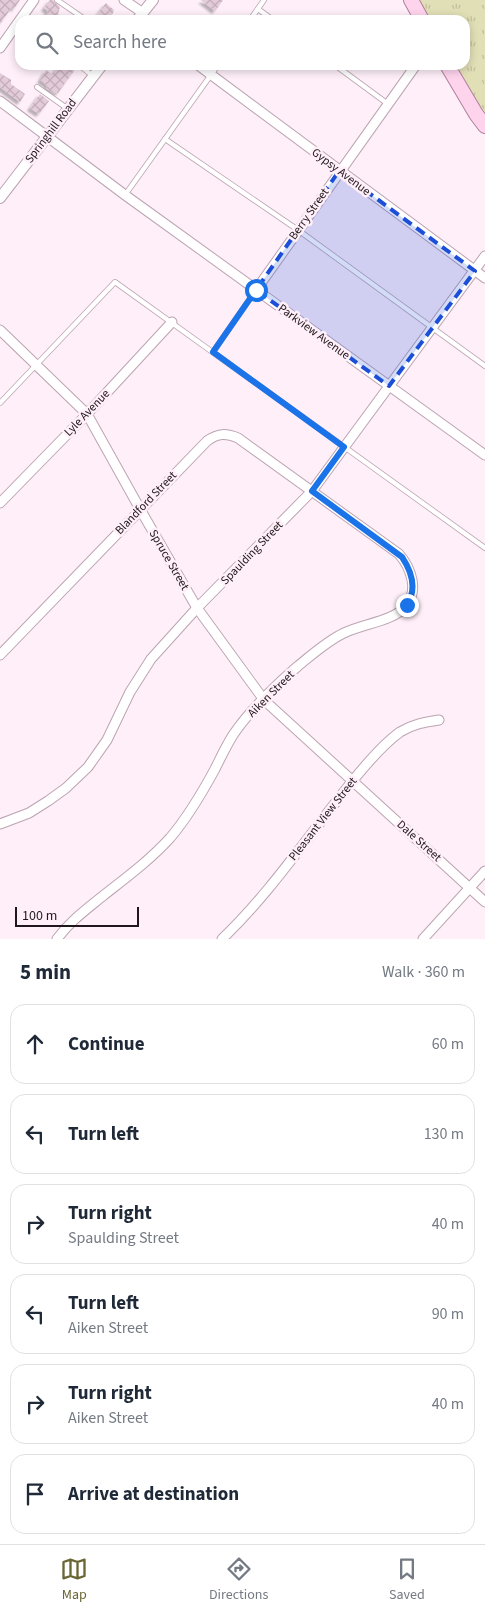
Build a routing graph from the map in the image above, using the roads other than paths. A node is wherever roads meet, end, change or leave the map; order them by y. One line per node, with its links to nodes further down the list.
1 (34, 0): 8 (street)
2 (57, 0): 9 (lane)
3 (124, 0): 10 (street)
4 (153, 0): 11 (street)
5 (264, 0): 7 (lane)
6 (411, 0): 14 (main road)
7 (258, 9): 12 (lane); 13 (lane)
8 (24, 15)
9 (79, 15)
10 (136, 15)
11 (141, 15)
12 (254, 15)
13 (267, 15)
14 (419, 15)
15 (15, 28): 16 (street)
16 (0, 48)
17 (85, 70): 25 (lane)
18 (98, 70): 25 (street, Springhill Road)
19 (204, 70): 24 (street, Gypsy Avenue)
20 (214, 70): 24 (lane)
21 (342, 70): 28 (lane)
22 (412, 70): 28 (street, Berry Street)
23 (450, 70): 30 (main road)
24 (211, 75): 32 (lane); 33 (street, Gypsy Avenue)
25 (93, 76): 29 (street, Springhill Road)
26 (37, 87): 29 (lane)
27 (0, 101): 31 (street, Parkview Avenue)
28 (388, 104): 33 (street, Berry Street)
29 (68, 109): 31 (street, Springhill Road)
30 (485, 126)
31 (47, 136): 34 (street, Parkview Avenue); 35 (street, Springhill Road)
32 (166, 138): 34 (lane); 36 (lane)
33 (340, 171): 36 (street, Berry Street); 38 (street, Gypsy Avenue)
34 (125, 195): 40 (street, Parkview Avenue)
35 (0, 198)
36 (298, 230): 40 (street, Berry Street); 42 (lane)
37 (485, 256): 38 (street, Spaulding Street)
38 (475, 271): 39 (street, Gypsy Avenue); 42 (street, Spaulding Street)
39 (485, 278)
40 (256, 290): 44 (lane); 47 (street, Parkview Avenue)
41 (172, 322): 44 (lane); 45 (lane); 49 (street, Lyle Avenue)
42 (433, 328): 46 (lane); 47 (street, Spaulding Street)
43 (0, 330): 45 (street, Spruce Street)
44 (213, 352): 50 (lane)
45 (36, 365): 48 (lane); 49 (street, Spruce Street)
46 (485, 366)
47 (389, 386): 50 (street, Spaulding Street); 51 (street, Parkview Avenue)
48 (0, 403)
49 (87, 414): 53 (street, Lyle Avenue); 54 (street, Spruce Street)
50 (344, 447): 52 (street, Spaulding Street); 55 (lane)
51 (485, 455)
52 (312, 491): 54 (street, Blandford Street); 56 (street, Spaulding Street); 58 (street, Aiken Street)
53 (0, 503)
54 (140, 509): 56 (street, Spruce Street); 57 (street, Blandford Street)
55 (485, 548)
56 (197, 608): 58 (street, Spruce Street); 61 (street, Spaulding Street)
57 (0, 655)
58 (264, 700): 60 (street, Spruce Street); 65 (street, Aiken Street)
59 (439, 720): 60 (street, Pleasant View Street)
60 (352, 781): 63 (street, Dale Street); 66 (street, Pleasant View Street)
61 (0, 824)
62 (485, 871): 63 (street)
63 (470, 888): 64 (street, Dale Street); 67 (street)
64 (485, 902)
65 (57, 939)
66 (222, 939)
67 (423, 939)

